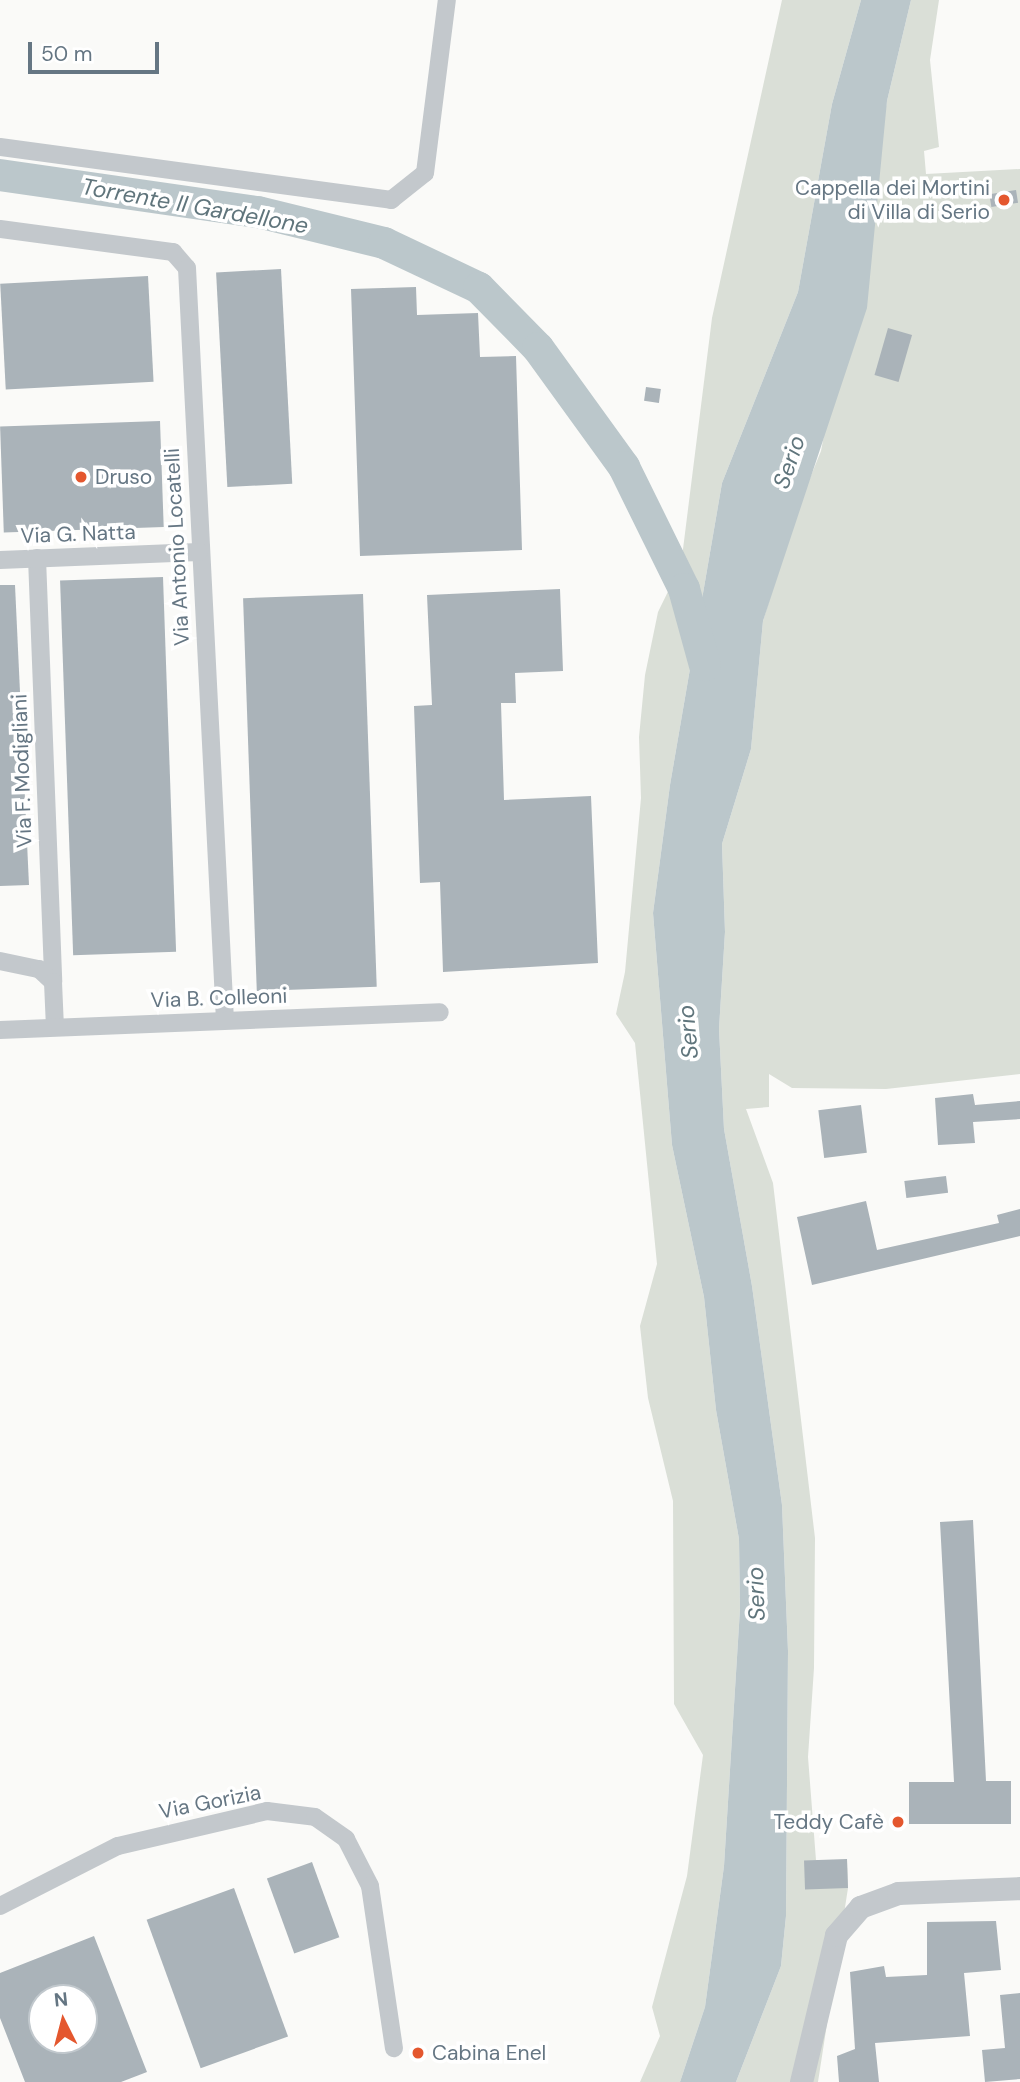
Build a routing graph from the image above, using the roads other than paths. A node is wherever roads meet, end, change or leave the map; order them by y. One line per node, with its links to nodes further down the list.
1 (447, 0): 2 (street)
2 (0, 147)
3 (0, 229): 4 (street, Via Antonio Locatelli)
4 (199, 552): 5 (street, Via G. Natta); 10 (street, Via Antonio Locatelli)
5 (37, 558): 6 (street, Via G. Natta); 8 (street, Via F. Modigliani)
6 (0, 560)
7 (0, 961): 8 (street)
8 (53, 982): 11 (street)
9 (440, 1012): 10 (street, Via B. Colleoni)
10 (225, 1020): 11 (street, Via B. Colleoni)
11 (55, 1027): 12 (street, Via B. Colleoni)
12 (0, 1030)
13 (1020, 1888): 16 (street)
14 (0, 1906): 15 (street, Via Gorizia)
15 (394, 2049)
16 (801, 2082)

